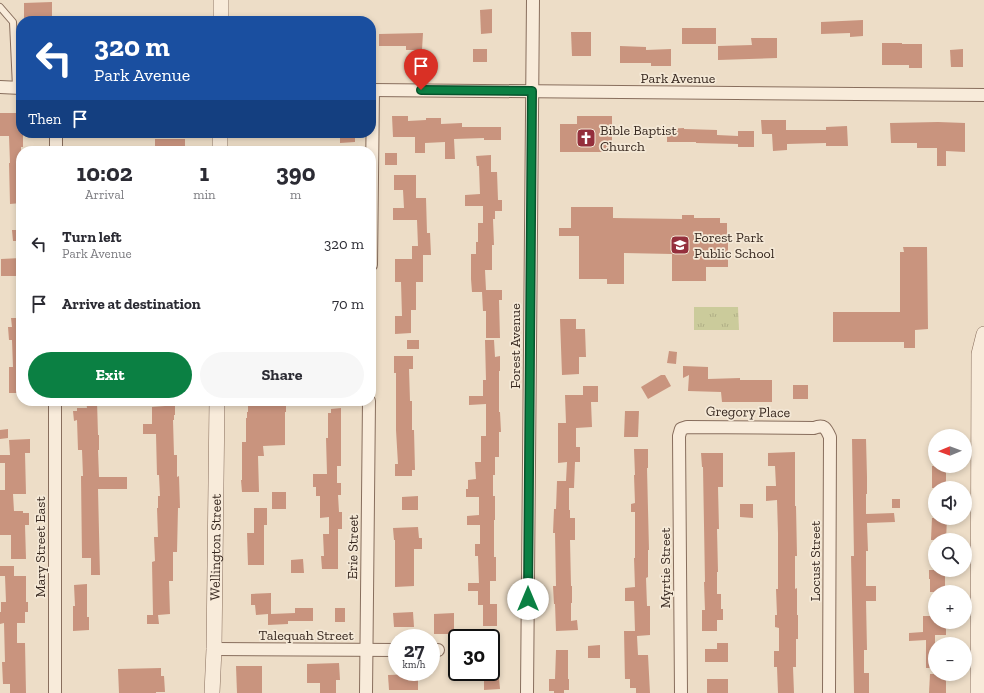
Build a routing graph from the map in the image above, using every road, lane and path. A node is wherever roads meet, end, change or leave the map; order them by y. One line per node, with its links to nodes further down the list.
1 (221, 0): 4 (street)
2 (533, 0): 9 (street, Forest Avenue)
3 (0, 7): 5 (lane)
4 (221, 16)
5 (16, 62)
6 (0, 87): 7 (street)
7 (16, 88)
8 (376, 90): 9 (street, Park Avenue)
9 (532, 91): 10 (street, Park Avenue); 23 (street, Forest Avenue)
10 (984, 95)
11 (984, 334): 26 (street)
12 (55, 406): 20 (street, Mary Street East)
13 (217, 406): 17 (street, Wellington Street)
14 (369, 406): 18 (street, Erie Street)
15 (827, 430): 16 (street, Gregory Place); 25 (street, Locust Street)
16 (680, 443): 24 (street, Myrtie Street)
17 (214, 649): 18 (street, Talequah Street); 21 (street, Wellington Street)
18 (367, 650): 19 (street, Talequah Street); 22 (street, Erie Street)
19 (388, 650)
20 (55, 693)
21 (212, 693)
22 (366, 693)
23 (527, 693)
24 (681, 693)
25 (829, 693)
26 (978, 693)

